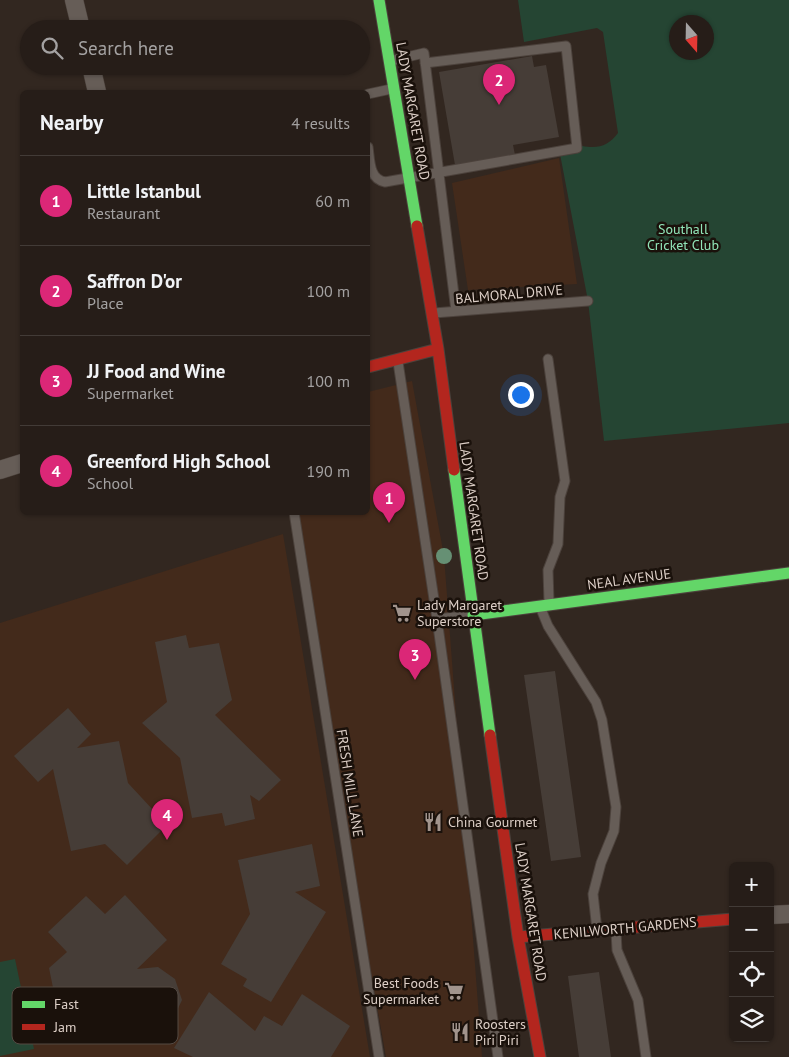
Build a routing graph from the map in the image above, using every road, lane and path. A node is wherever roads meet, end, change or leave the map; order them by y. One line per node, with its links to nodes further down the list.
1 (74, 0): 3 (street)
2 (379, 0): 4 (street, LADY MARGARET ROAD)
3 (79, 20)
4 (389, 62): 5 (lane); 7 (street, LADY MARGARET ROAD)
5 (425, 63): 11 (lane); 11 (lane)
6 (93, 75): 8 (street)
7 (394, 89): 9 (lane); 12 (street, LADY MARGARET ROAD)
8 (97, 90)
9 (370, 94)
10 (370, 156): 12 (lane)
11 (439, 173): 12 (lane); 14 (lane)
12 (409, 178): 15 (street, LADY MARGARET ROAD)
13 (588, 301): 14 (lane, BALMORAL DRIVE)
14 (456, 312): 15 (lane, BALMORAL DRIVE)
15 (432, 314): 16 (street, LADY MARGARET ROAD)
16 (438, 349): 17 (street); 25 (street, LADY MARGARET ROAD)
17 (398, 359): 19 (street); 26 (lane)
18 (548, 359): 24 (lane)
19 (370, 366)
20 (20, 465): 21 (street)
21 (0, 470)
22 (294, 515): 33 (lane, FRESH MILL LANE)
23 (789, 573): 24 (street, NEAL AVENUE)
24 (544, 606): 25 (street, NEAL AVENUE); 31 (lane)
25 (473, 615): 26 (lane); 32 (street, LADY MARGARET ROAD)
26 (437, 619): 34 (lane)
27 (789, 914): 28 (street)
28 (774, 915)
29 (729, 919): 30 (street, KENILWORTH GARDENS)
30 (615, 929): 31 (street, KENILWORTH GARDENS); 36 (lane)
31 (597, 930): 32 (street, KENILWORTH GARDENS)
32 (518, 937): 35 (street, LADY MARGARET ROAD)
33 (379, 1057)
34 (498, 1057)
35 (540, 1057)
36 (646, 1057)

